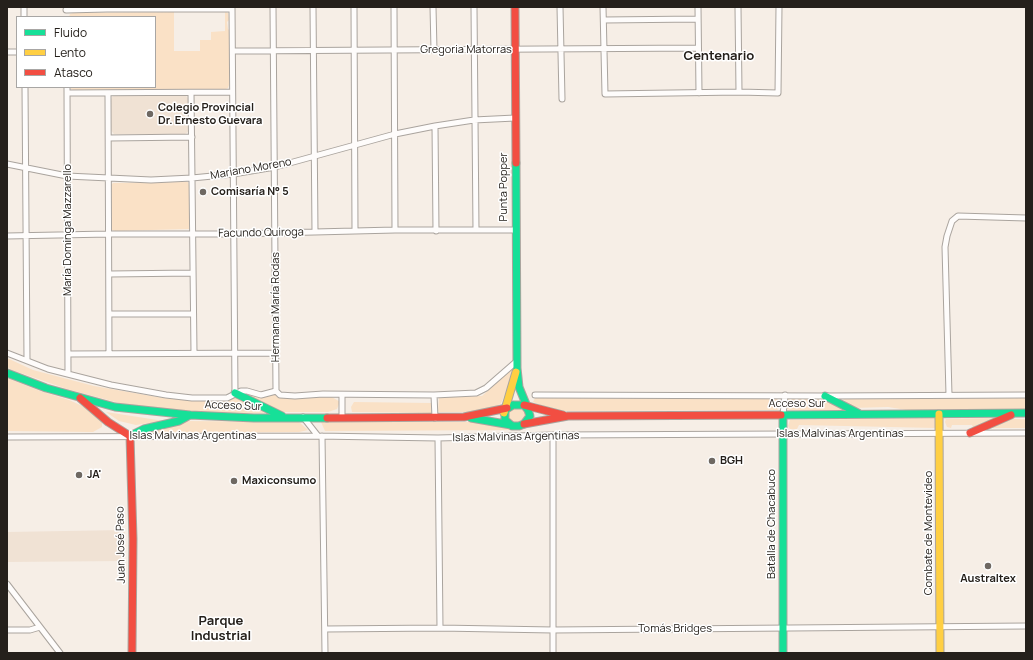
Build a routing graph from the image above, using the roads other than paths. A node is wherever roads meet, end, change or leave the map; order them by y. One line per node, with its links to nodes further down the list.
1 (273, 7): 23 (street, Hermana María Rodas)
2 (313, 7): 24 (street)
3 (354, 7): 25 (street)
4 (394, 7): 26 (street)
5 (433, 7): 27 (street)
6 (474, 7): 28 (street)
7 (515, 7): 21 (main road, Punta Popper)
8 (560, 7): 22 (street)
9 (603, 7): 18 (street)
10 (698, 7): 17 (street)
11 (738, 7): 33 (street)
12 (780, 7): 33 (street)
13 (107, 8): 14 (street); 16 (street)
14 (191, 8): 15 (street)
15 (232, 8): 29 (street)
16 (66, 9)
17 (698, 19): 18 (street); 20 (street)
18 (604, 20): 19 (street)
19 (604, 48): 20 (street, Gregoria Matorras); 22 (street, Gregoria Matorras); 36 (street)
20 (698, 48): 36 (street)
21 (515, 49): 22 (street, Gregoria Matorras); 28 (street, Gregoria Matorras); 39 (main road, Punta Popper)
22 (560, 49): 38 (street)
23 (274, 50): 24 (street, Gregoria Matorras); 29 (street, Gregoria Matorras); 48 (street, Hermana María Rodas)
24 (314, 50): 25 (street, Gregoria Matorras); 46 (street)
25 (354, 50): 26 (street, Gregoria Matorras); 45 (street)
26 (395, 50): 27 (street, Gregoria Matorras); 42 (street)
27 (434, 50): 28 (street, Gregoria Matorras)
28 (474, 50): 40 (street)
29 (233, 51): 32 (street)
30 (25, 88): 49 (street)
31 (67, 88): 34 (street, María Dominga Mazzarello)
32 (232, 92): 35 (street); 50 (street)
33 (739, 92): 36 (street)
34 (67, 93): 37 (street); 51 (street, María Dominga Mazzarello)
35 (192, 93): 37 (street); 43 (street)
36 (699, 93)
37 (108, 94): 44 (street)
38 (562, 99)
39 (515, 118): 40 (street, Mariano Moreno); 57 (main road, Punta Popper)
40 (474, 120): 41 (street, Mariano Moreno); 56 (street)
41 (435, 126): 42 (street, Mariano Moreno); 59 (street)
42 (395, 134): 45 (street, Mariano Moreno); 55 (street)
43 (192, 136): 44 (street); 52 (street)
44 (109, 138): 53 (street)
45 (354, 145): 46 (street, Mariano Moreno); 58 (street)
46 (314, 156): 48 (street, Mariano Moreno); 61 (street)
47 (7, 164): 49 (street, Mariano Moreno)
48 (275, 167): 50 (street, Mariano Moreno); 60 (street, Hermana María Rodas)
49 (26, 169): 51 (street, Mariano Moreno); 67 (street)
50 (233, 174): 52 (street, Mariano Moreno); 64 (street)
51 (67, 176): 53 (street, Mariano Moreno); 65 (street, María Dominga Mazzarello)
52 (192, 178): 53 (street, Mariano Moreno); 62 (street)
53 (108, 179): 63 (street)
54 (1026, 218): 89 (street)
55 (395, 230): 58 (street, Facundo Quiroga); 59 (street, Facundo Quiroga)
56 (476, 230): 57 (street, Facundo Quiroga); 59 (street, Facundo Quiroga)
57 (516, 230): 79 (main road, Punta Popper)
58 (355, 231): 61 (street, Facundo Quiroga)
59 (436, 231)
60 (275, 232): 61 (street, Facundo Quiroga); 64 (street, Facundo Quiroga); 75 (street, Hermana María Rodas)
61 (315, 232)
62 (192, 233): 63 (street, Facundo Quiroga); 64 (street, Facundo Quiroga); 68 (street)
63 (109, 234): 65 (street, Facundo Quiroga); 69 (street)
64 (234, 234): 74 (street)
65 (67, 235): 67 (street, Facundo Quiroga); 76 (street, María Dominga Mazzarello)
66 (7, 236): 67 (street, Facundo Quiroga)
67 (26, 236): 78 (street)
68 (193, 273): 69 (street); 71 (street)
69 (110, 274): 70 (street)
70 (109, 314): 71 (street); 77 (street)
71 (193, 314): 73 (street)
72 (7, 353): 78 (street)
73 (194, 353): 74 (street); 77 (street)
74 (234, 353): 75 (street); 84 (street)
75 (276, 353): 83 (street, Hermana María Rodas)
76 (68, 354): 77 (street); 81 (street, María Dominga Mazzarello)
77 (109, 354)
78 (27, 360): 81 (street)
79 (517, 364): 82 (main road, Punta Popper); 86 (street); 94 (main road, Punta Popper)
80 (7, 373): 92 (main road, Acceso Sur)
81 (68, 374): 84 (street)
82 (519, 387): 93 (main road, Punta Popper); 95 (main road)
83 (276, 391): 84 (street); 85 (street)
84 (235, 393): 106 (main road)
85 (342, 395): 86 (street); 104 (street)
86 (434, 395): 107 (street)
87 (535, 395): 88 (street)
88 (784, 395): 91 (street); 100 (street, Batalla de Chacabuco)
89 (949, 395): 90 (street); 91 (street)
90 (1026, 395)
91 (826, 396): 101 (main road)
92 (80, 398): 99 (main road, Acceso Sur); 115 (main road)
93 (527, 407): 94 (main road); 95 (main road, Acceso Sur); 108 (main road)
94 (505, 410): 105 (main road, Acceso Sur); 109 (main road)
95 (552, 413): 102 (main road, Acceso Sur)
96 (939, 414): 97 (main road, Acceso Sur); 101 (main road, Acceso Sur); 113 (main road, Combate de Montevideo)
97 (1014, 414): 98 (main road, Acceso Sur); 110 (main road)
98 (1026, 414)
99 (190, 415): 106 (main road, Acceso Sur); 115 (main road)
100 (783, 415): 101 (main road, Acceso Sur); 102 (main road, Acceso Sur); 112 (main road, Batalla de Chacabuco)
101 (861, 415)
102 (568, 416): 108 (main road, Acceso Sur)
103 (303, 417): 104 (main road, Acceso Sur); 106 (main road, Acceso Sur); 116 (street)
104 (342, 417): 107 (main road, Acceso Sur)
105 (464, 417): 107 (main road, Acceso Sur); 109 (main road, Acceso Sur)
106 (284, 418)
107 (435, 418)
108 (524, 424): 109 (main road)
109 (512, 426)
110 (970, 433): 111 (street, Islas Malvinas Argentinas); 113 (street, Islas Malvinas Argentinas)
111 (1026, 433)
112 (782, 434): 113 (street, Islas Malvinas Argentinas); 114 (street, Islas Malvinas Argentinas); 124 (main road, Batalla de Chacabuco)
113 (940, 434): 122 (main road, Combate de Montevideo)
114 (553, 435): 118 (street, Islas Malvinas Argentinas); 127 (street)
115 (130, 436): 116 (street, Islas Malvinas Argentinas); 117 (street, Islas Malvinas Argentinas); 129 (main road, Juan José Paso)
116 (320, 436): 118 (street, Islas Malvinas Argentinas); 125 (street)
117 (7, 437)
118 (438, 438): 123 (street)
119 (7, 584): 121 (street)
120 (1026, 626): 122 (street, Tomás Bridges)
121 (40, 627): 126 (street); 128 (street)
122 (940, 627): 124 (street, Tomás Bridges); 133 (main road, Combate de Montevideo)
123 (440, 628): 125 (street, Tomás Bridges); 127 (street, Tomás Bridges)
124 (783, 628): 127 (street, Tomás Bridges); 132 (main road, Batalla de Chacabuco)
125 (325, 629): 130 (street)
126 (7, 630)
127 (553, 630): 131 (street)
128 (60, 653)
129 (132, 653)
130 (325, 653)
131 (553, 653)
132 (783, 653)
133 (940, 653)

